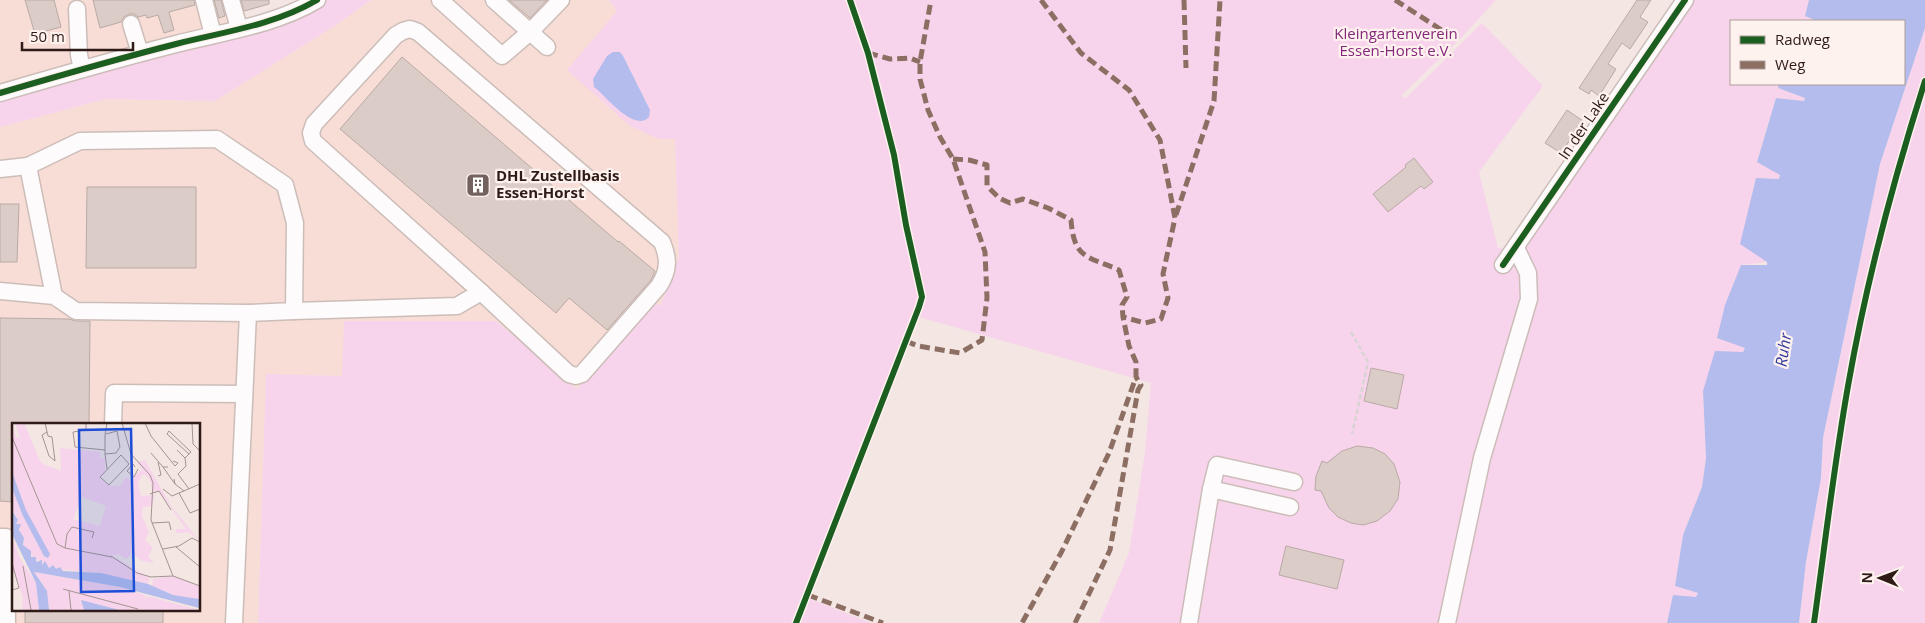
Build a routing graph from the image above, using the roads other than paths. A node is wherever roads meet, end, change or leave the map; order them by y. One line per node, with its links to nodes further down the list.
1 (204, 0): 12 (street)
2 (231, 0): 10 (street)
3 (317, 0): 10 (street)
4 (440, 0): 11 (street)
5 (494, 0): 11 (street)
6 (561, 0): 11 (street)
7 (1685, 0): 19 (street, In der Lake)
8 (77, 9): 15 (street)
9 (131, 24): 14 (street)
10 (239, 28): 12 (street)
11 (530, 32): 13 (street)
12 (213, 35): 14 (street)
13 (547, 47)
14 (140, 53): 15 (street)
15 (82, 69): 16 (street)
16 (0, 93)
17 (28, 166): 18 (street); 23 (street); 24 (street)
18 (0, 169)
19 (1516, 248): 20 (street, In der Lake); 35 (street)
20 (1503, 265)
21 (0, 291): 23 (street)
22 (481, 292): 22 (street); 24 (street)
23 (54, 296): 25 (street)
24 (294, 311): 25 (street)
25 (248, 313): 26 (street)
26 (244, 394): 27 (street); 33 (street)
27 (113, 423)
28 (1294, 482): 29 (street)
29 (1211, 489): 30 (street); 34 (street)
30 (1290, 507)
31 (0, 537): 32 (street)
32 (7, 623)
33 (234, 623)
34 (1189, 623)
35 (1447, 623)

